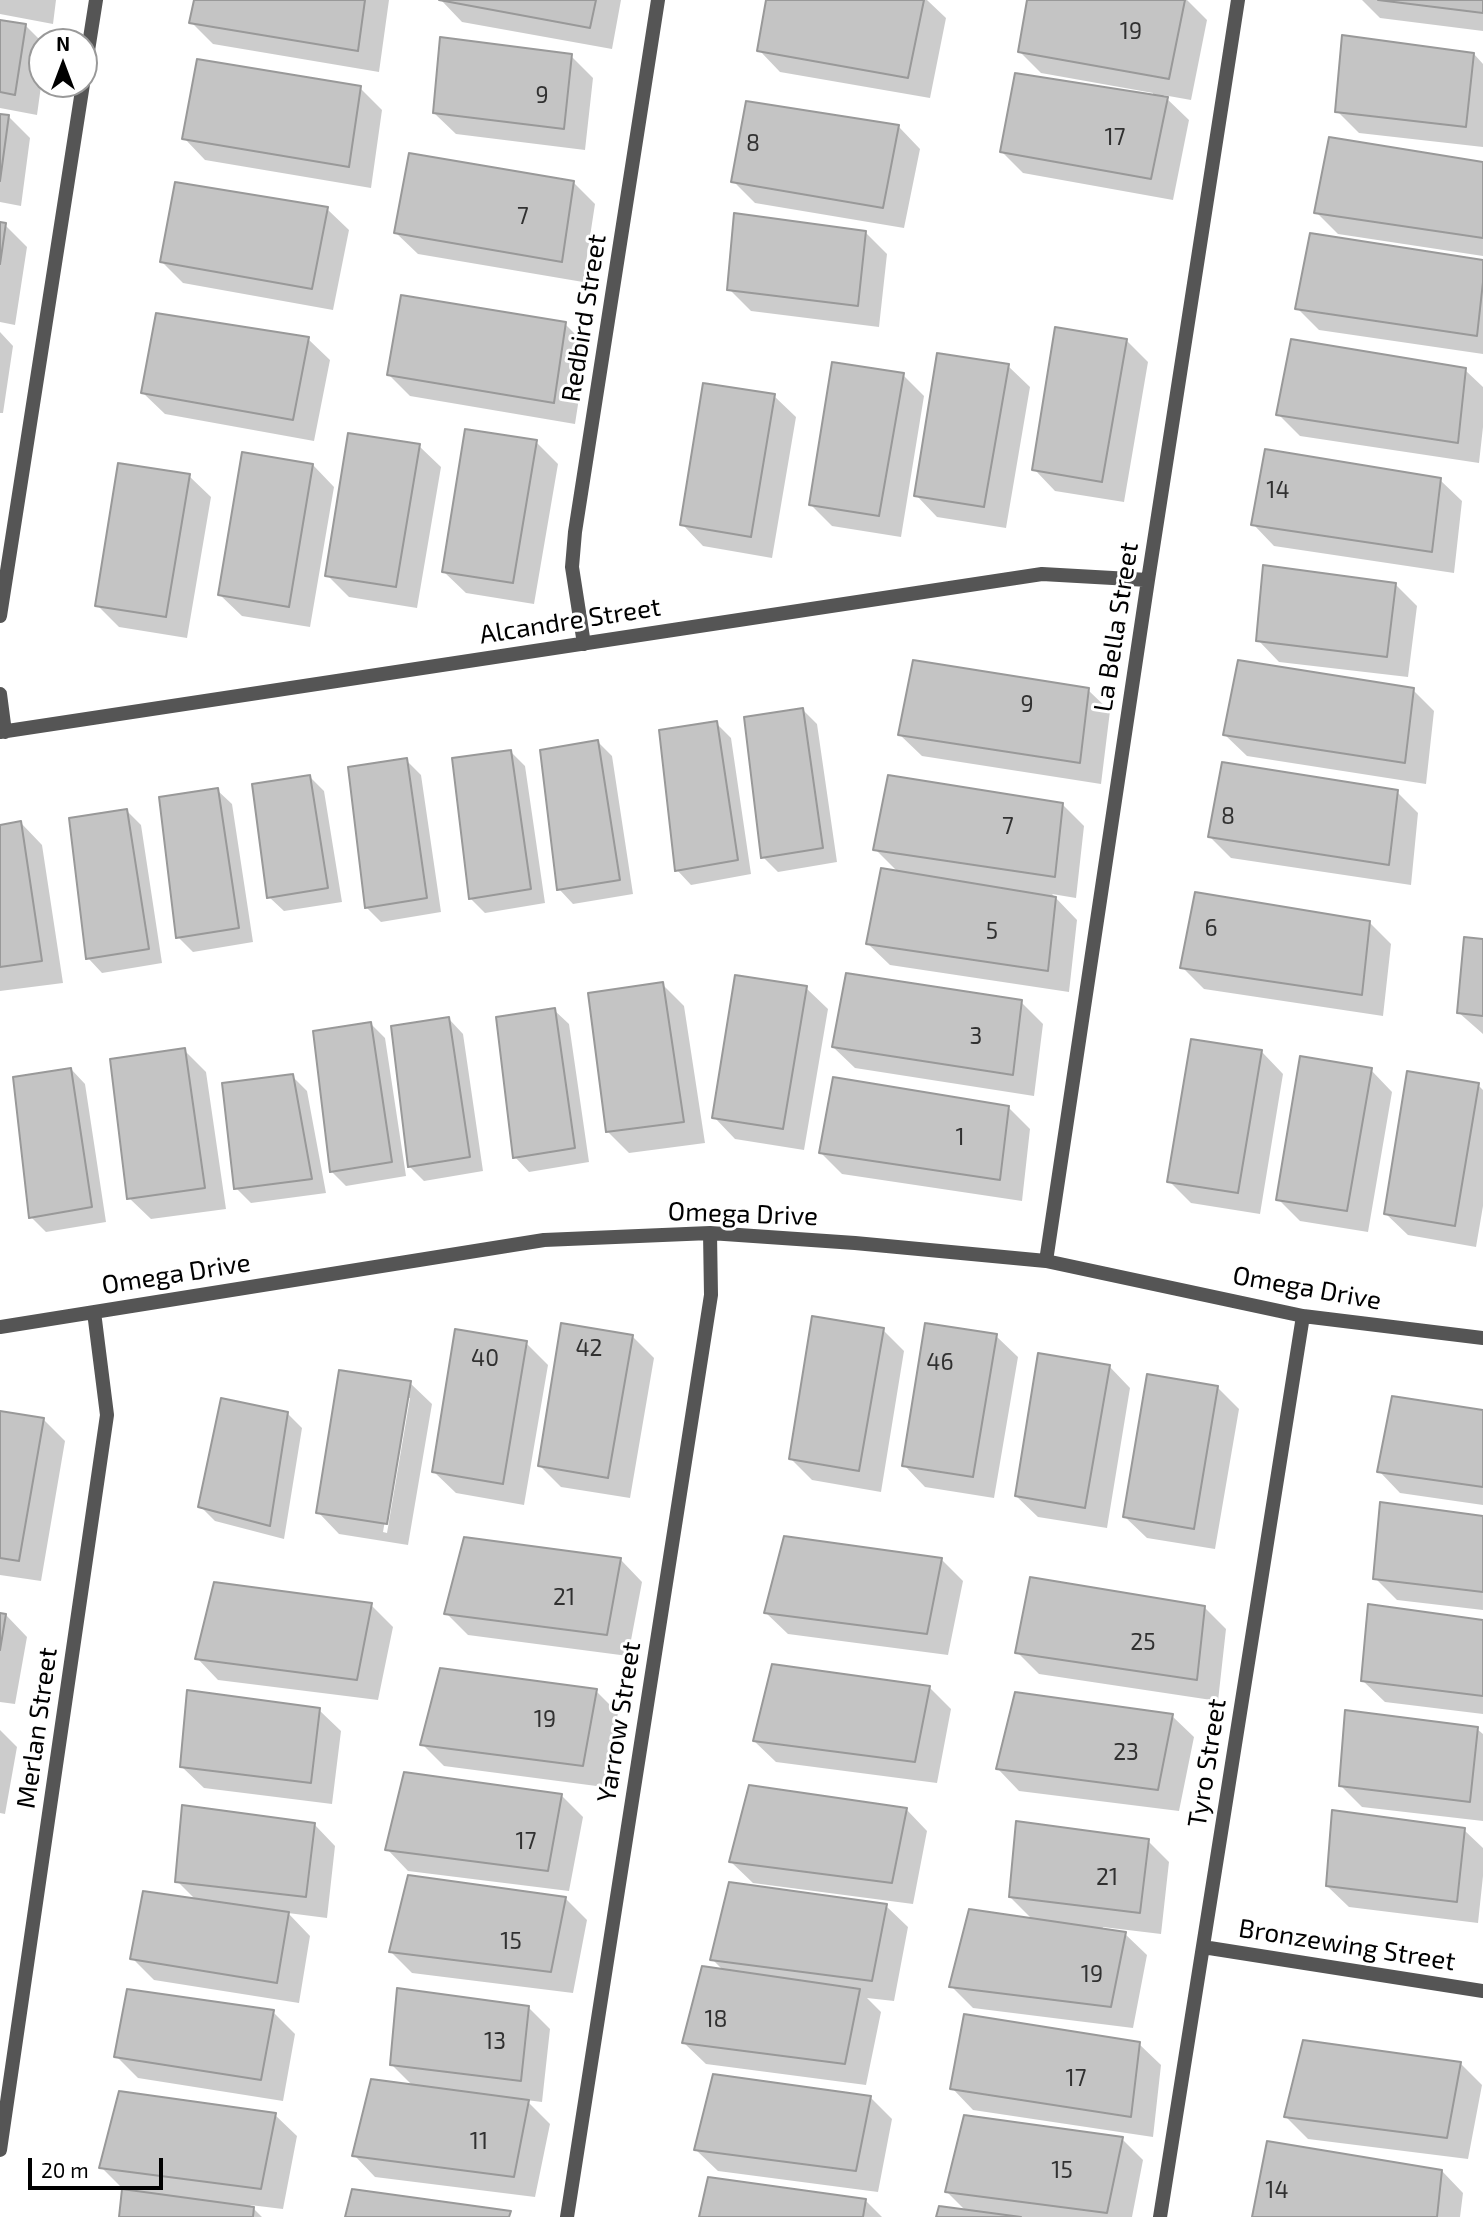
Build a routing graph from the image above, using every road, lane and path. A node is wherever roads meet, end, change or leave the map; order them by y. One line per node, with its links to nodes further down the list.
1 (96, 0): 4 (street)
2 (658, 0): 8 (street, Redbird Street)
3 (1238, 0): 6 (street, La Bella Street)
4 (92, 28)
5 (81, 98): 7 (street)
6 (1148, 580): 8 (street, Alcandre Street); 12 (street, La Bella Street)
7 (0, 616)
8 (584, 644): 10 (street, Alcandre Street)
9 (0, 694): 10 (street)
10 (2, 732)
11 (710, 1233): 12 (street, Omega Drive); 13 (street, Omega Drive); 20 (street, Yarrow Street)
12 (1046, 1261): 14 (street, Omega Drive)
13 (94, 1312): 15 (street, Omega Drive); 19 (street, Merlan Street)
14 (1303, 1316): 16 (street, Omega Drive); 17 (street, Tyro Street)
15 (0, 1327)
16 (1483, 1339)
17 (1203, 1947): 18 (street, Bronzewing Street); 21 (street, Tyro Street)
18 (1483, 1991)
19 (0, 2150)
20 (567, 2217)
21 (1160, 2217)

